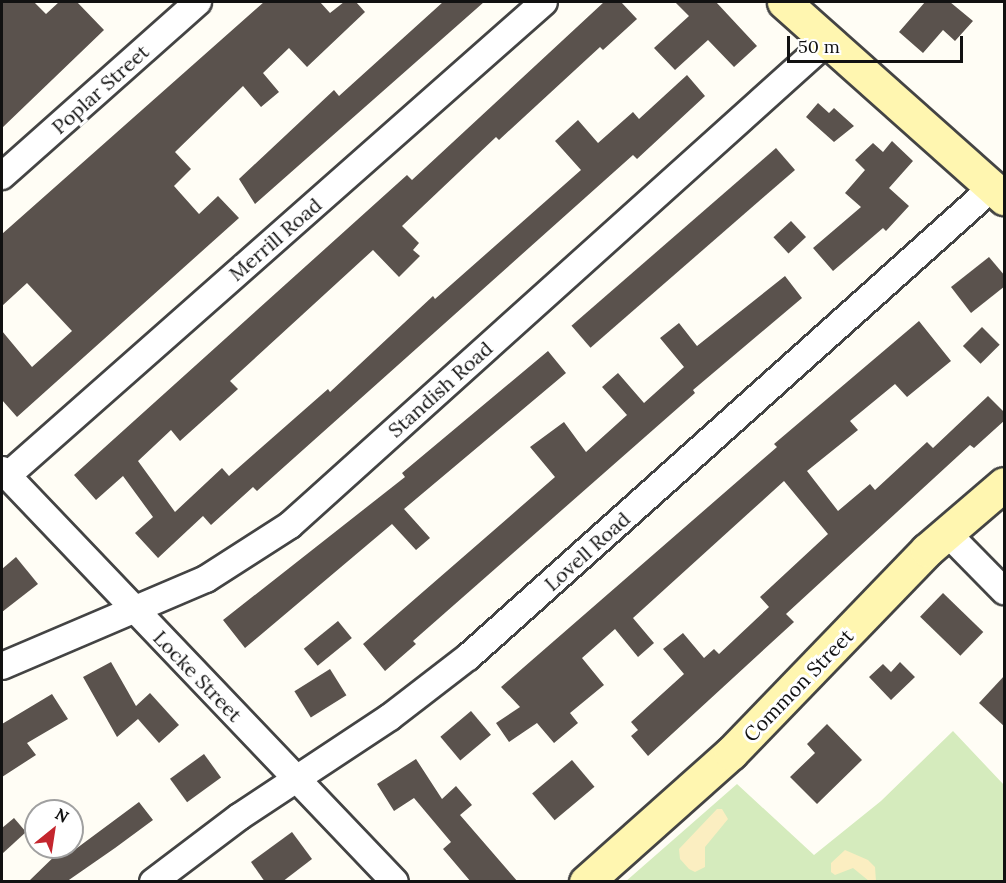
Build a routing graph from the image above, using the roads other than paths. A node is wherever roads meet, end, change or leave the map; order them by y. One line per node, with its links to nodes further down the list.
1 (198, 2): 5 (street, Poplar Street)
2 (544, 2): 7 (street, Merrill Road)
3 (784, 2): 4 (main road)
4 (830, 39): 6 (main road); 11 (street, Standish Road)
5 (2, 176)
6 (999, 193): 13 (street, Lovell Road)
7 (4, 473): 11 (street, Locke Street)
8 (1005, 484): 9 (main road, Common Street)
9 (946, 532): 10 (street); 16 (main road, Common Street)
10 (1005, 591)
11 (136, 611): 12 (street, Standish Road); 13 (street, Locke Street)
12 (2, 666)
13 (298, 781): 14 (street, Lovell Road); 15 (street, Locke Street)
14 (153, 882)
15 (395, 882)
16 (586, 882)

